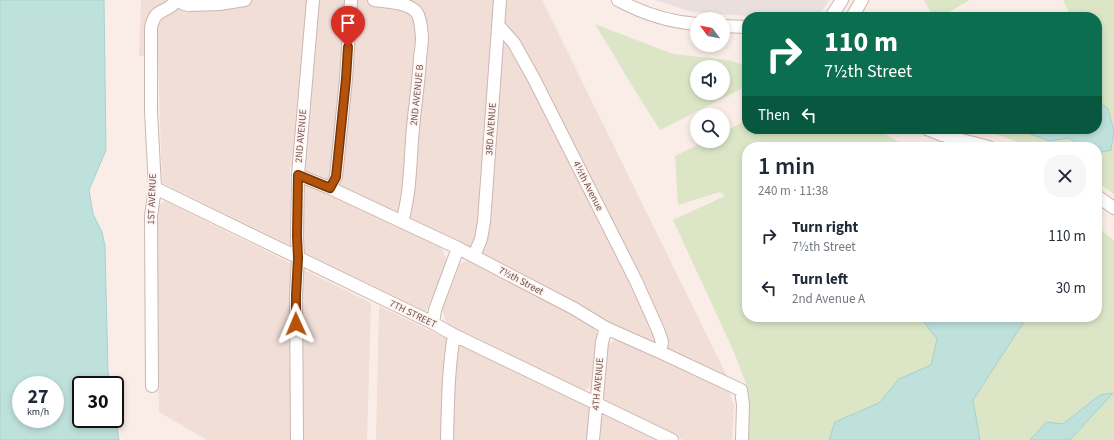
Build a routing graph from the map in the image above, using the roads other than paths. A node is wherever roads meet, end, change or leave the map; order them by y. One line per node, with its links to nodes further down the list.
1 (177, 0): 10 (street); 20 (street, 1ST AVENUE)
2 (245, 0): 10 (street)
3 (313, 0): 19 (street, 2ND AVENUE)
4 (350, 0): 21 (street)
5 (374, 0): 24 (street, 2ND AVENUE B)
6 (500, 0): 14 (street, 3RD AVENUE)
7 (618, 0): 13 (street)
8 (842, 0): 11 (street)
9 (862, 0): 12 (street)
10 (232, 1)
11 (834, 12)
12 (855, 12)
13 (690, 23)
14 (499, 26): 26 (street, 3RD AVENUE); 31 (street, 4½th Avenue)
15 (730, 26): 16 (street)
16 (742, 26)
17 (940, 134): 18 (street)
18 (969, 142)
19 (298, 175): 21 (street, 7½th Street); 27 (street, 2ND AVENUE)
20 (154, 188): 27 (street, 7TH STREET); 32 (street, 1ST AVENUE)
21 (330, 188): 24 (street, 7½th Street)
22 (1102, 200): 23 (street)
23 (1114, 208)
24 (402, 222): 25 (street, 7½th Street)
25 (458, 248): 26 (street, 7½th Street); 28 (street)
26 (474, 256): 29 (street, 7½th Street)
27 (298, 258): 28 (street, 7TH STREET); 34 (street, 2ND AVENUE)
28 (433, 323): 30 (street, 7TH STREET)
29 (606, 328): 31 (street, 7½th Street); 33 (street, 4TH AVENUE)
30 (454, 335): 33 (street, 7TH STREET); 35 (street)
31 (660, 352): 38 (street, 7½th Street)
32 (152, 386)
33 (596, 404): 36 (street, 4TH AVENUE); 37 (street, 7TH STREET)
34 (297, 440)
35 (448, 440)
36 (593, 440)
37 (672, 440)
38 (742, 440)

